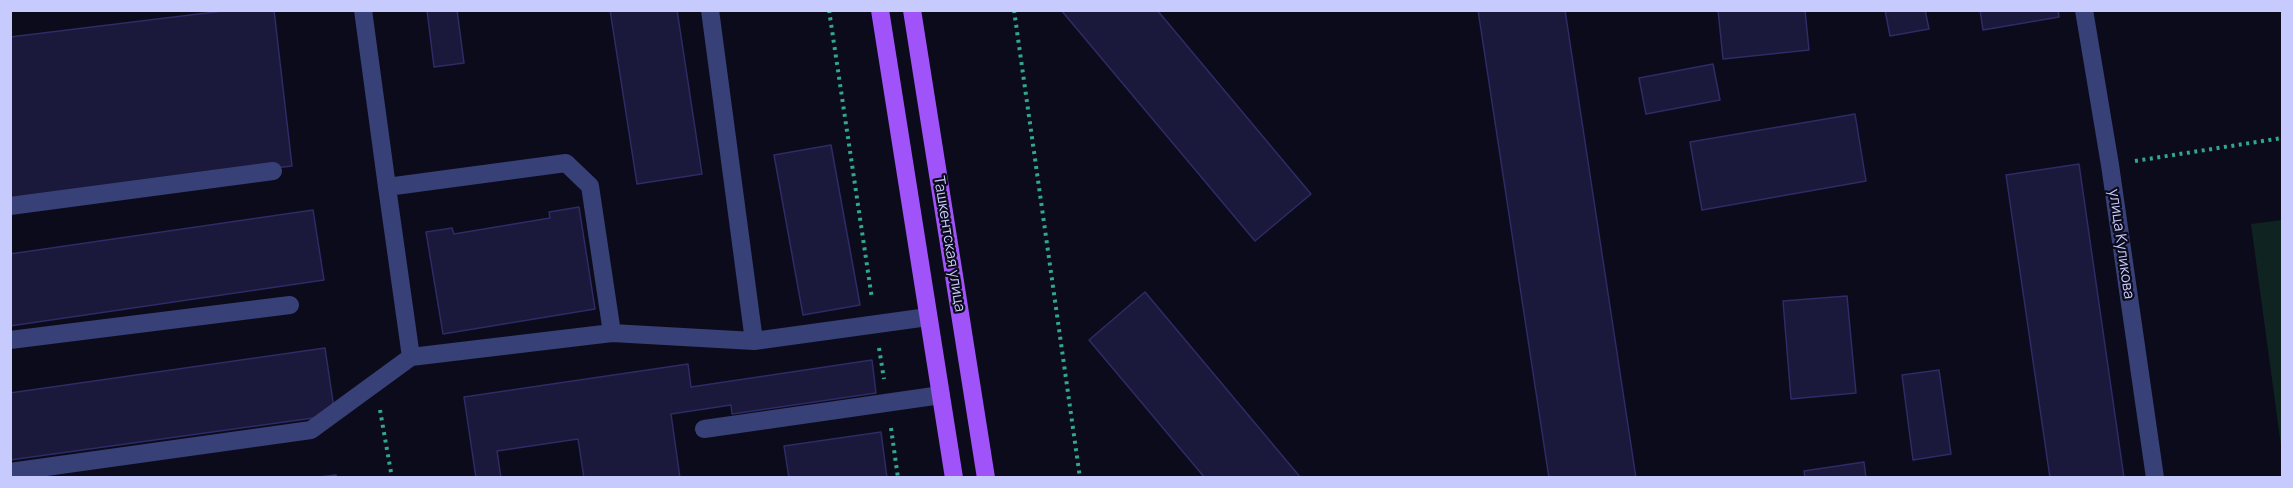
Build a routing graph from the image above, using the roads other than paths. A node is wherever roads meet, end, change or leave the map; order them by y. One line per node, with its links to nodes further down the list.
1 (363, 10): 7 (street)
2 (710, 10): 13 (street)
3 (880, 10): 10 (main road)
4 (912, 10): 19 (main road, Ташкентская улица)
5 (2084, 10): 20 (street, улица Куликова)
6 (273, 171): 8 (street)
7 (387, 187): 11 (street); 14 (street)
8 (10, 206)
9 (290, 306): 12 (street)
10 (928, 317): 13 (street); 15 (main road)
11 (612, 333): 13 (street); 14 (street)
12 (10, 340)
13 (754, 341)
14 (411, 357): 17 (street)
15 (940, 395): 16 (street); 18 (main road)
16 (704, 429)
17 (10, 471)
18 (954, 477)
19 (986, 477)
20 (2155, 477)

